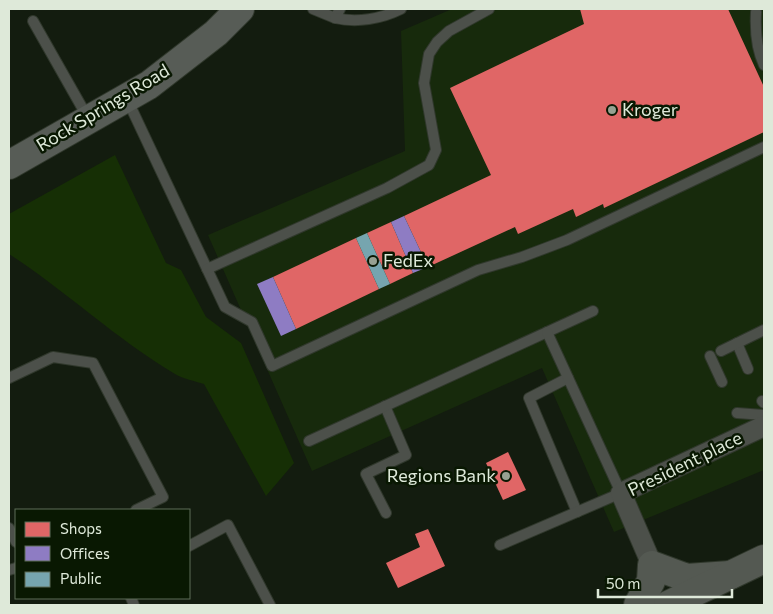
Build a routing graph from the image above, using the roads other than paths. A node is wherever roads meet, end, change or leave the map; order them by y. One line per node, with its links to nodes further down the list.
1 (240, 9): 11 (street, Rock Springs Road)
2 (313, 9): 7 (lane)
3 (340, 9): 7 (lane)
4 (401, 9): 7 (lane)
5 (490, 9): 15 (lane)
6 (756, 10): 9 (lane); 10 (lane)
7 (335, 18)
8 (33, 21): 12 (lane)
9 (764, 28)
10 (764, 65)
11 (126, 98): 12 (street, Rock Springs Road); 15 (lane)
12 (88, 119): 14 (street, Rock Springs Road)
13 (764, 148): 15 (lane)
14 (9, 165)
15 (207, 269)
16 (593, 311): 18 (lane)
17 (764, 330): 19 (lane)
18 (547, 332): 24 (lane); 26 (lane)
19 (737, 343): 20 (lane); 22 (lane)
20 (721, 351)
21 (710, 356): 25 (lane)
22 (748, 369)
23 (9, 378): 32 (lane)
24 (568, 378): 31 (lane); 33 (lane)
25 (722, 382)
26 (385, 406): 30 (lane); 34 (lane)
27 (737, 412): 28 (lane)
28 (764, 415)
29 (764, 426): 31 (street, President place)
30 (309, 441)
31 (621, 493): 33 (lane); 40 (street, President place)
32 (138, 509)
33 (578, 512): 38 (lane)
34 (386, 513)
35 (9, 528): 36 (lane)
36 (15, 540)
37 (190, 545): 42 (lane)
38 (500, 545)
39 (764, 559): 41 (main road)
40 (652, 564): 41 (main road); 43 (main road)
41 (730, 575): 44 (main road)
42 (270, 605)
43 (638, 605)
44 (668, 605)

